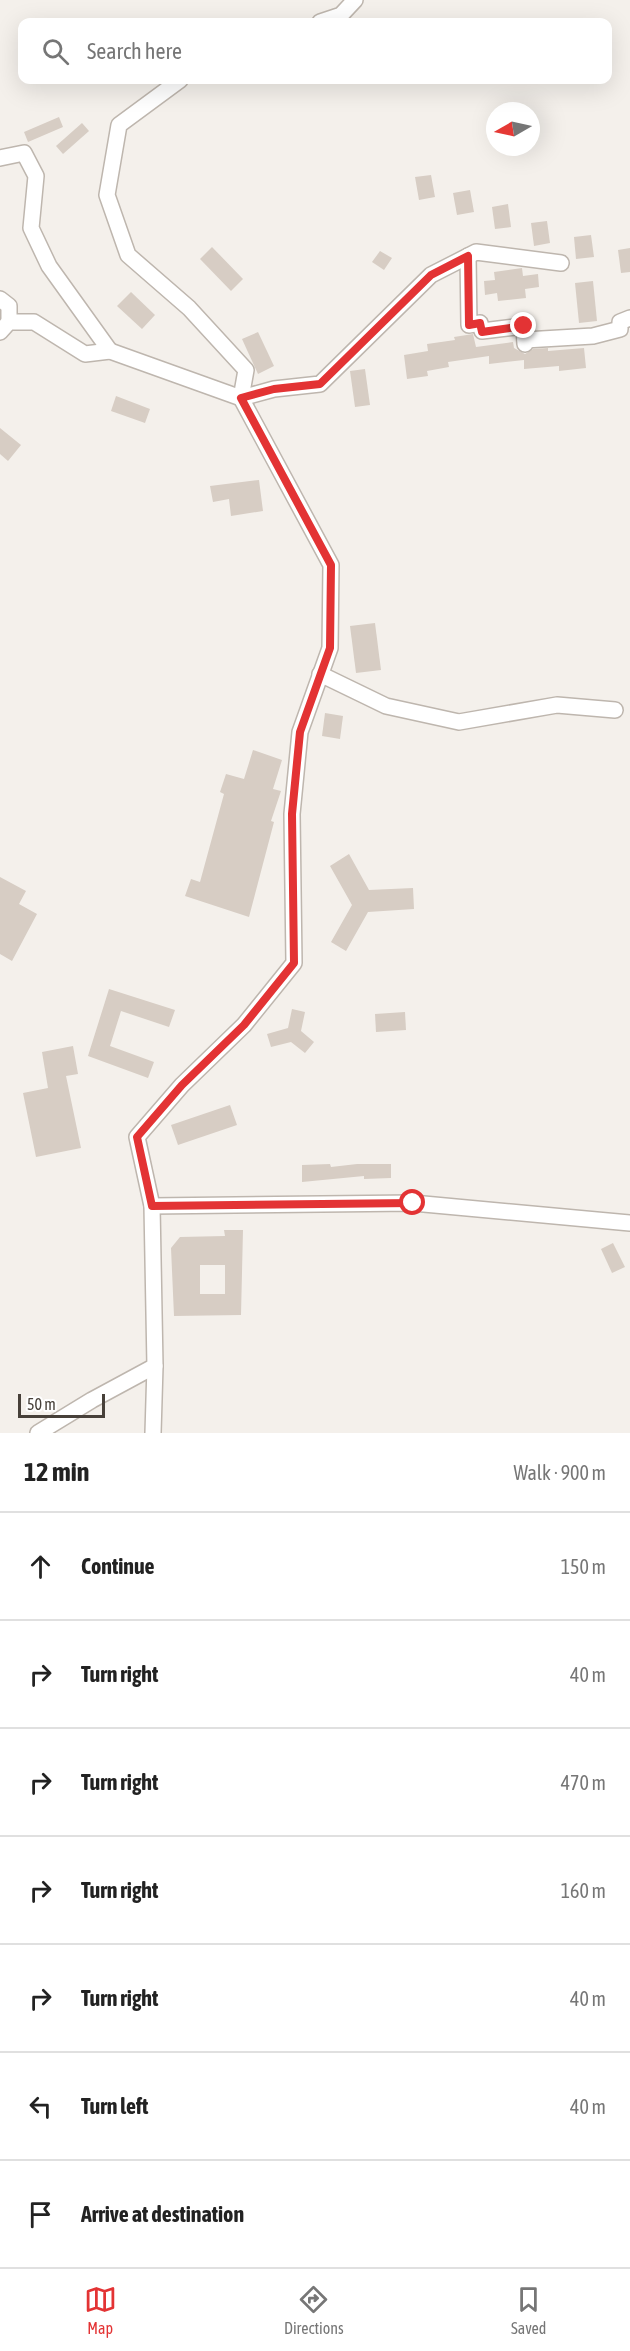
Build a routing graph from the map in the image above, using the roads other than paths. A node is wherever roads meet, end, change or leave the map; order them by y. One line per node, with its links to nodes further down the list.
1 (355, 0): 2 (street)
2 (332, 18)
3 (175, 84): 11 (street)
4 (0, 158): 10 (street)
5 (468, 256): 6 (street); 8 (street); 11 (street)
6 (561, 263)
7 (0, 299): 9 (street)
8 (630, 318)
9 (4, 327): 10 (street)
10 (110, 351): 11 (street)
11 (241, 398): 12 (street)
12 (320, 674): 13 (street); 14 (street)
13 (615, 710)
14 (152, 1206): 15 (street); 16 (street)
15 (630, 1223)
16 (155, 1366): 17 (street); 18 (street)
17 (38, 1433)
18 (153, 1433)

